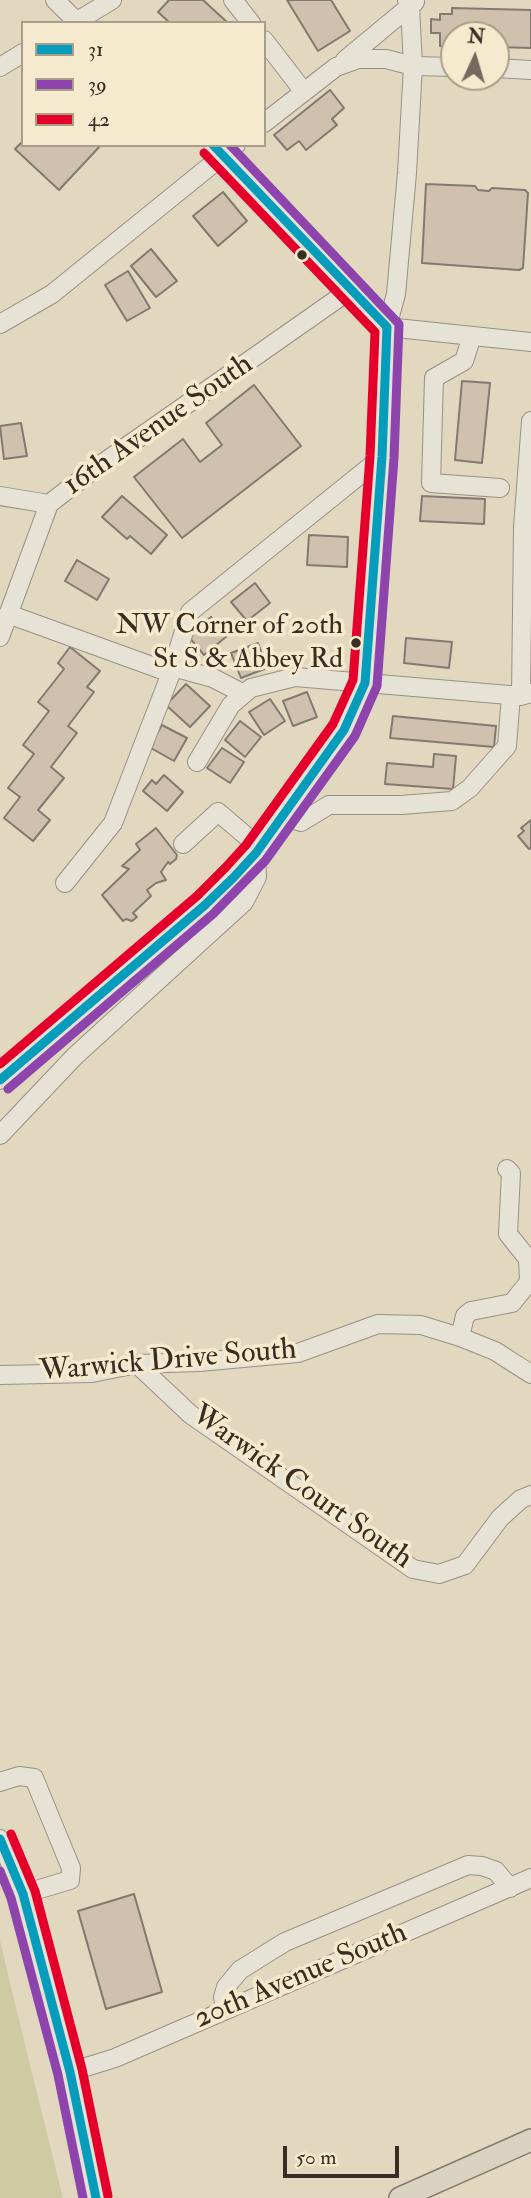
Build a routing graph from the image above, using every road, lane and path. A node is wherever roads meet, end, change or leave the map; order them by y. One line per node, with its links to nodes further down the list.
1 (55, 0): 5 (street)
2 (112, 0): 6 (street)
3 (233, 0): 7 (street)
4 (412, 2): 10 (street); 12 (street)
5 (75, 21)
6 (78, 21)
7 (249, 21)
8 (266, 43): 16 (street)
9 (21, 54): 11 (street)
10 (413, 66): 12 (street); 13 (street); 21 (street)
11 (0, 67)
12 (336, 67): 16 (street)
13 (440, 67)
14 (510, 69): 15 (street)
15 (531, 70)
16 (304, 92): 17 (street)
17 (266, 121)
18 (224, 148): 19 (street); 20 (street)
19 (350, 290): 21 (street); 28 (street, 16th Avenue South)
20 (0, 324)
21 (387, 327): 22 (street); 25 (street)
22 (472, 336): 23 (street); 26 (street)
23 (531, 342)
24 (531, 421): 29 (street)
25 (382, 457): 32 (street); 33 (street)
26 (500, 488)
27 (0, 496): 28 (street)
28 (49, 504): 30 (street, 16th Avenue South)
29 (527, 527): 35 (street)
30 (8, 614): 31 (street, 16th Avenue South); 32 (street)
31 (0, 637)
32 (172, 670): 34 (street); 40 (street)
33 (365, 683): 34 (street); 35 (street); 37 (street)
34 (244, 694): 36 (street)
35 (521, 694): 37 (street)
36 (197, 762)
37 (282, 816): 39 (street)
38 (183, 844): 39 (street)
39 (257, 850): 41 (street); 42 (street)
40 (65, 883)
41 (0, 1080)
42 (0, 1135)
43 (507, 1169): 44 (street)
44 (460, 1337): 45 (street, Warwick Drive South); 46 (street, Warwick Drive South)
45 (137, 1364): 47 (street, Warwick Drive South); 48 (street, Warwick Court South)
46 (531, 1374)
47 (0, 1375)
48 (531, 1495)
49 (0, 1782): 53 (street)
50 (0, 1839): 53 (street)
51 (531, 1878): 52 (street, 20th Avenue South)
52 (510, 1888): 54 (street, 20th Avenue South); 54 (street)
53 (23, 1894): 55 (street)
54 (225, 2010): 55 (street, 20th Avenue South)
55 (70, 2072): 57 (street)
56 (531, 2140): 58 (main road)
57 (94, 2196)
58 (400, 2198)

